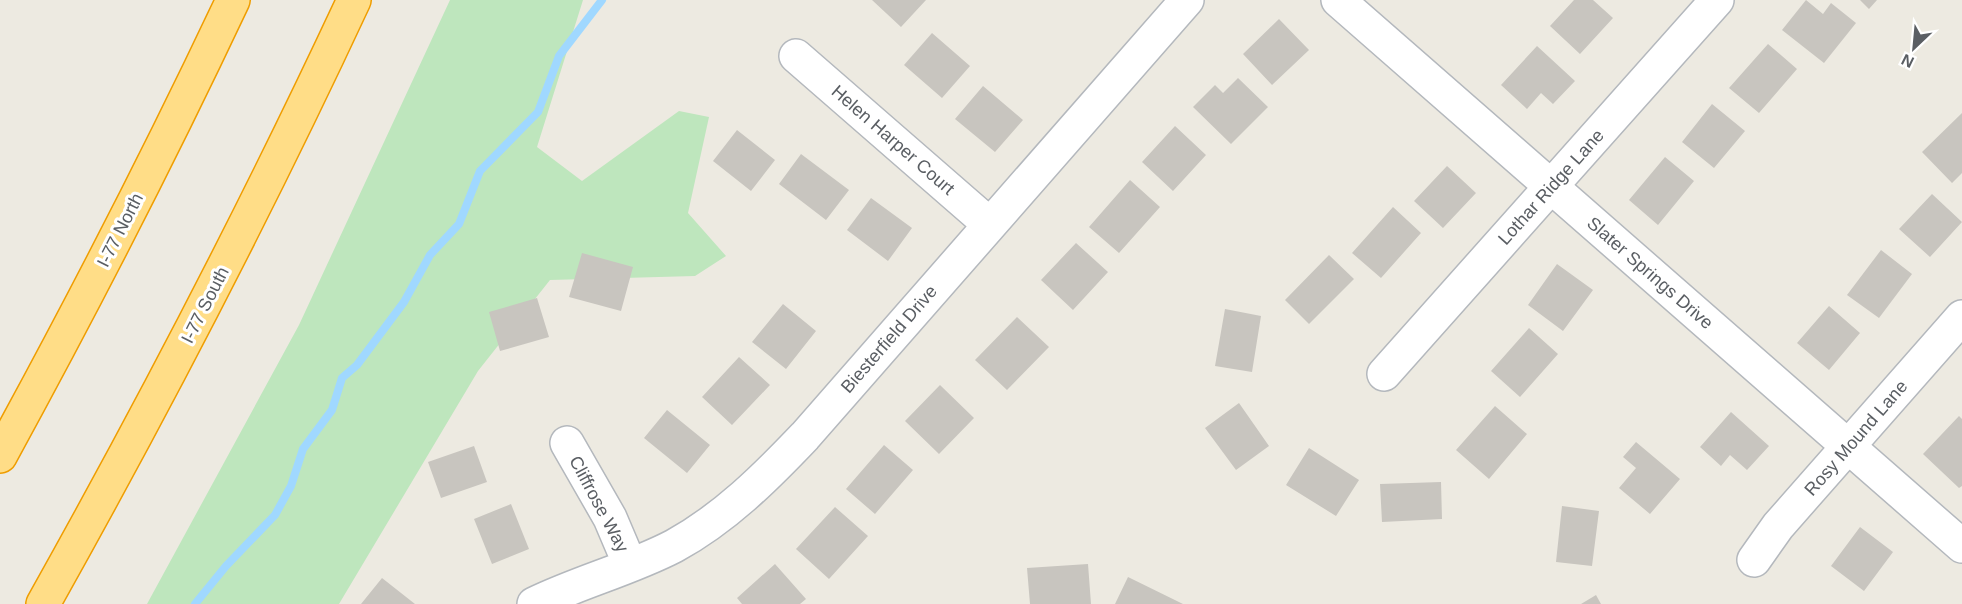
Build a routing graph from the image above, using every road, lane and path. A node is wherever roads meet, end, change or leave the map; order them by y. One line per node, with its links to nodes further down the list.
1 (232, 0): 13 (highway, I-77 North)
2 (354, 0): 17 (highway, I-77 South)
3 (1187, 0): 8 (street, Biesterfield Drive)
4 (1338, 0): 7 (street, Slater Springs Drive)
5 (1717, 0): 7 (street, Lothar Ridge Lane)
6 (796, 56): 8 (street, Helen Harper Court)
7 (1551, 187): 10 (street, Lothar Ridge Lane); 12 (street, Slater Springs Drive)
8 (989, 224): 16 (street, Biesterfield Drive)
9 (1962, 317): 12 (street, Rosy Mound Lane)
10 (1384, 374)
11 (567, 443): 16 (street, Cliffrose Way)
12 (1850, 446): 14 (street, Slater Springs Drive); 15 (street, Rosy Mound Lane)
13 (0, 456)
14 (1962, 546)
15 (1754, 560)
16 (630, 565): 18 (street, Biesterfield Drive)
17 (43, 604)
18 (534, 604)

